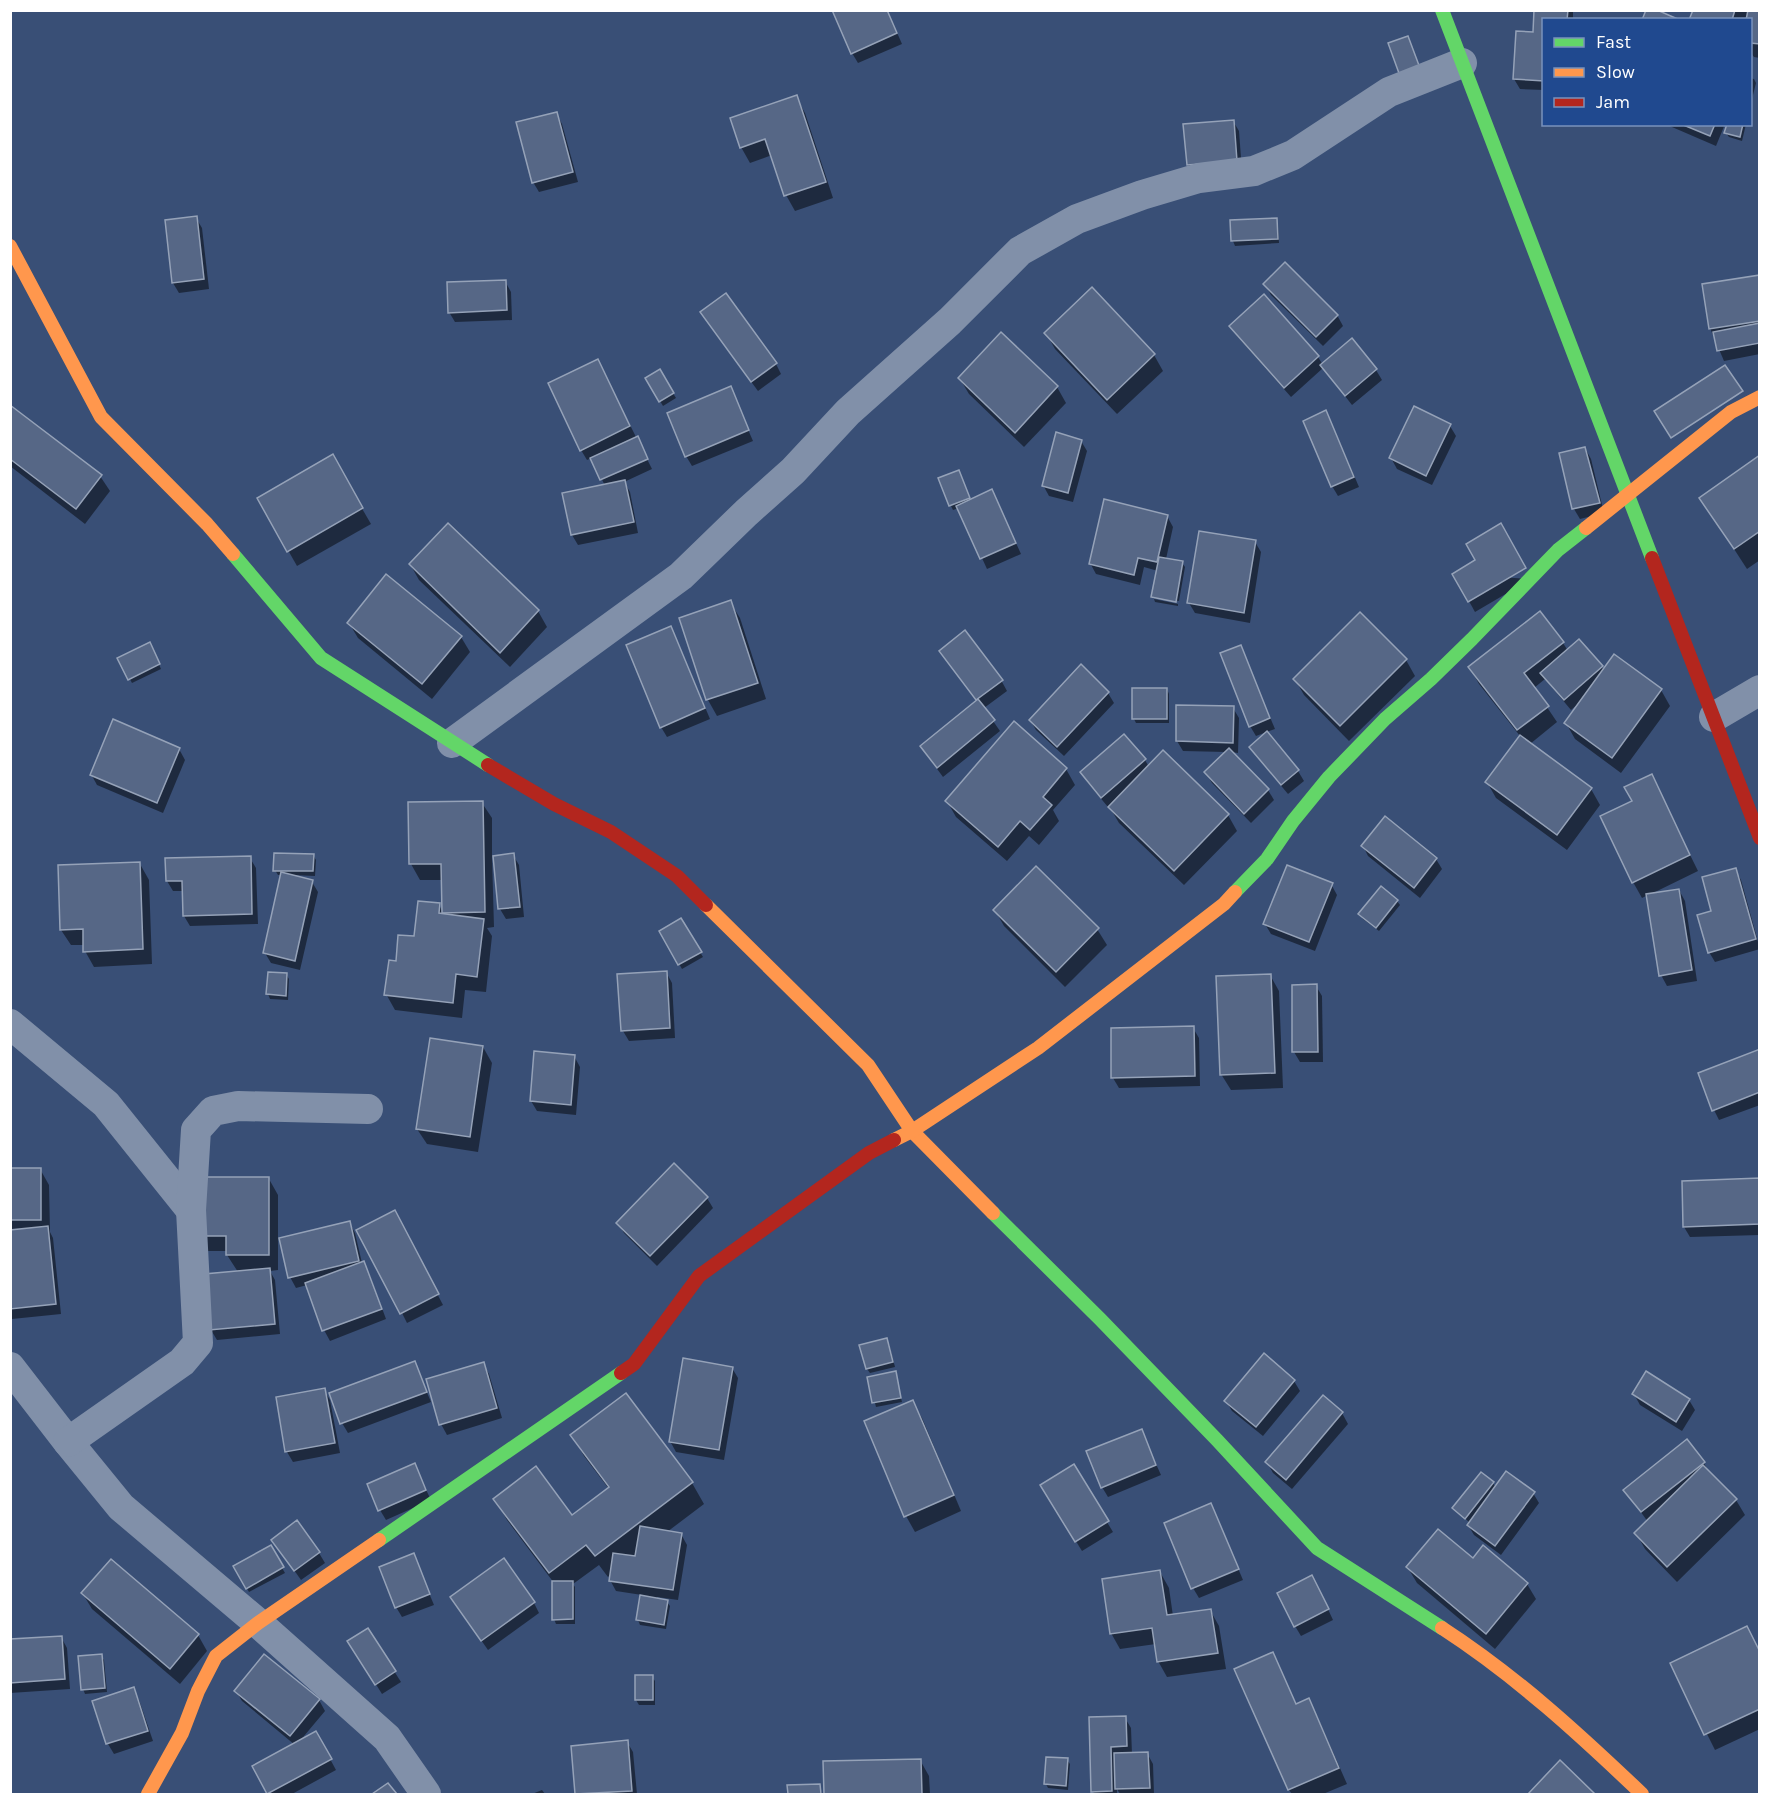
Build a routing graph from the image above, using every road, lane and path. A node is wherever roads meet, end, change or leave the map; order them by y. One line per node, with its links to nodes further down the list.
1 (1442, 10): 2 (street)
2 (1462, 63): 5 (street); 8 (street)
3 (10, 246): 8 (street)
4 (1760, 397): 5 (street)
5 (1628, 494): 7 (street); 12 (street)
6 (1760, 690): 7 (street)
7 (1714, 717): 9 (street)
8 (452, 743): 12 (street)
9 (1760, 838)
10 (10, 1024): 13 (street)
11 (368, 1109): 13 (street)
12 (912, 1131): 16 (street); 19 (street)
13 (191, 1210): 15 (street)
14 (10, 1367): 15 (street)
15 (68, 1442): 16 (street)
16 (258, 1623): 17 (street); 18 (street)
17 (148, 1794)
18 (426, 1794)
19 (1642, 1794)

